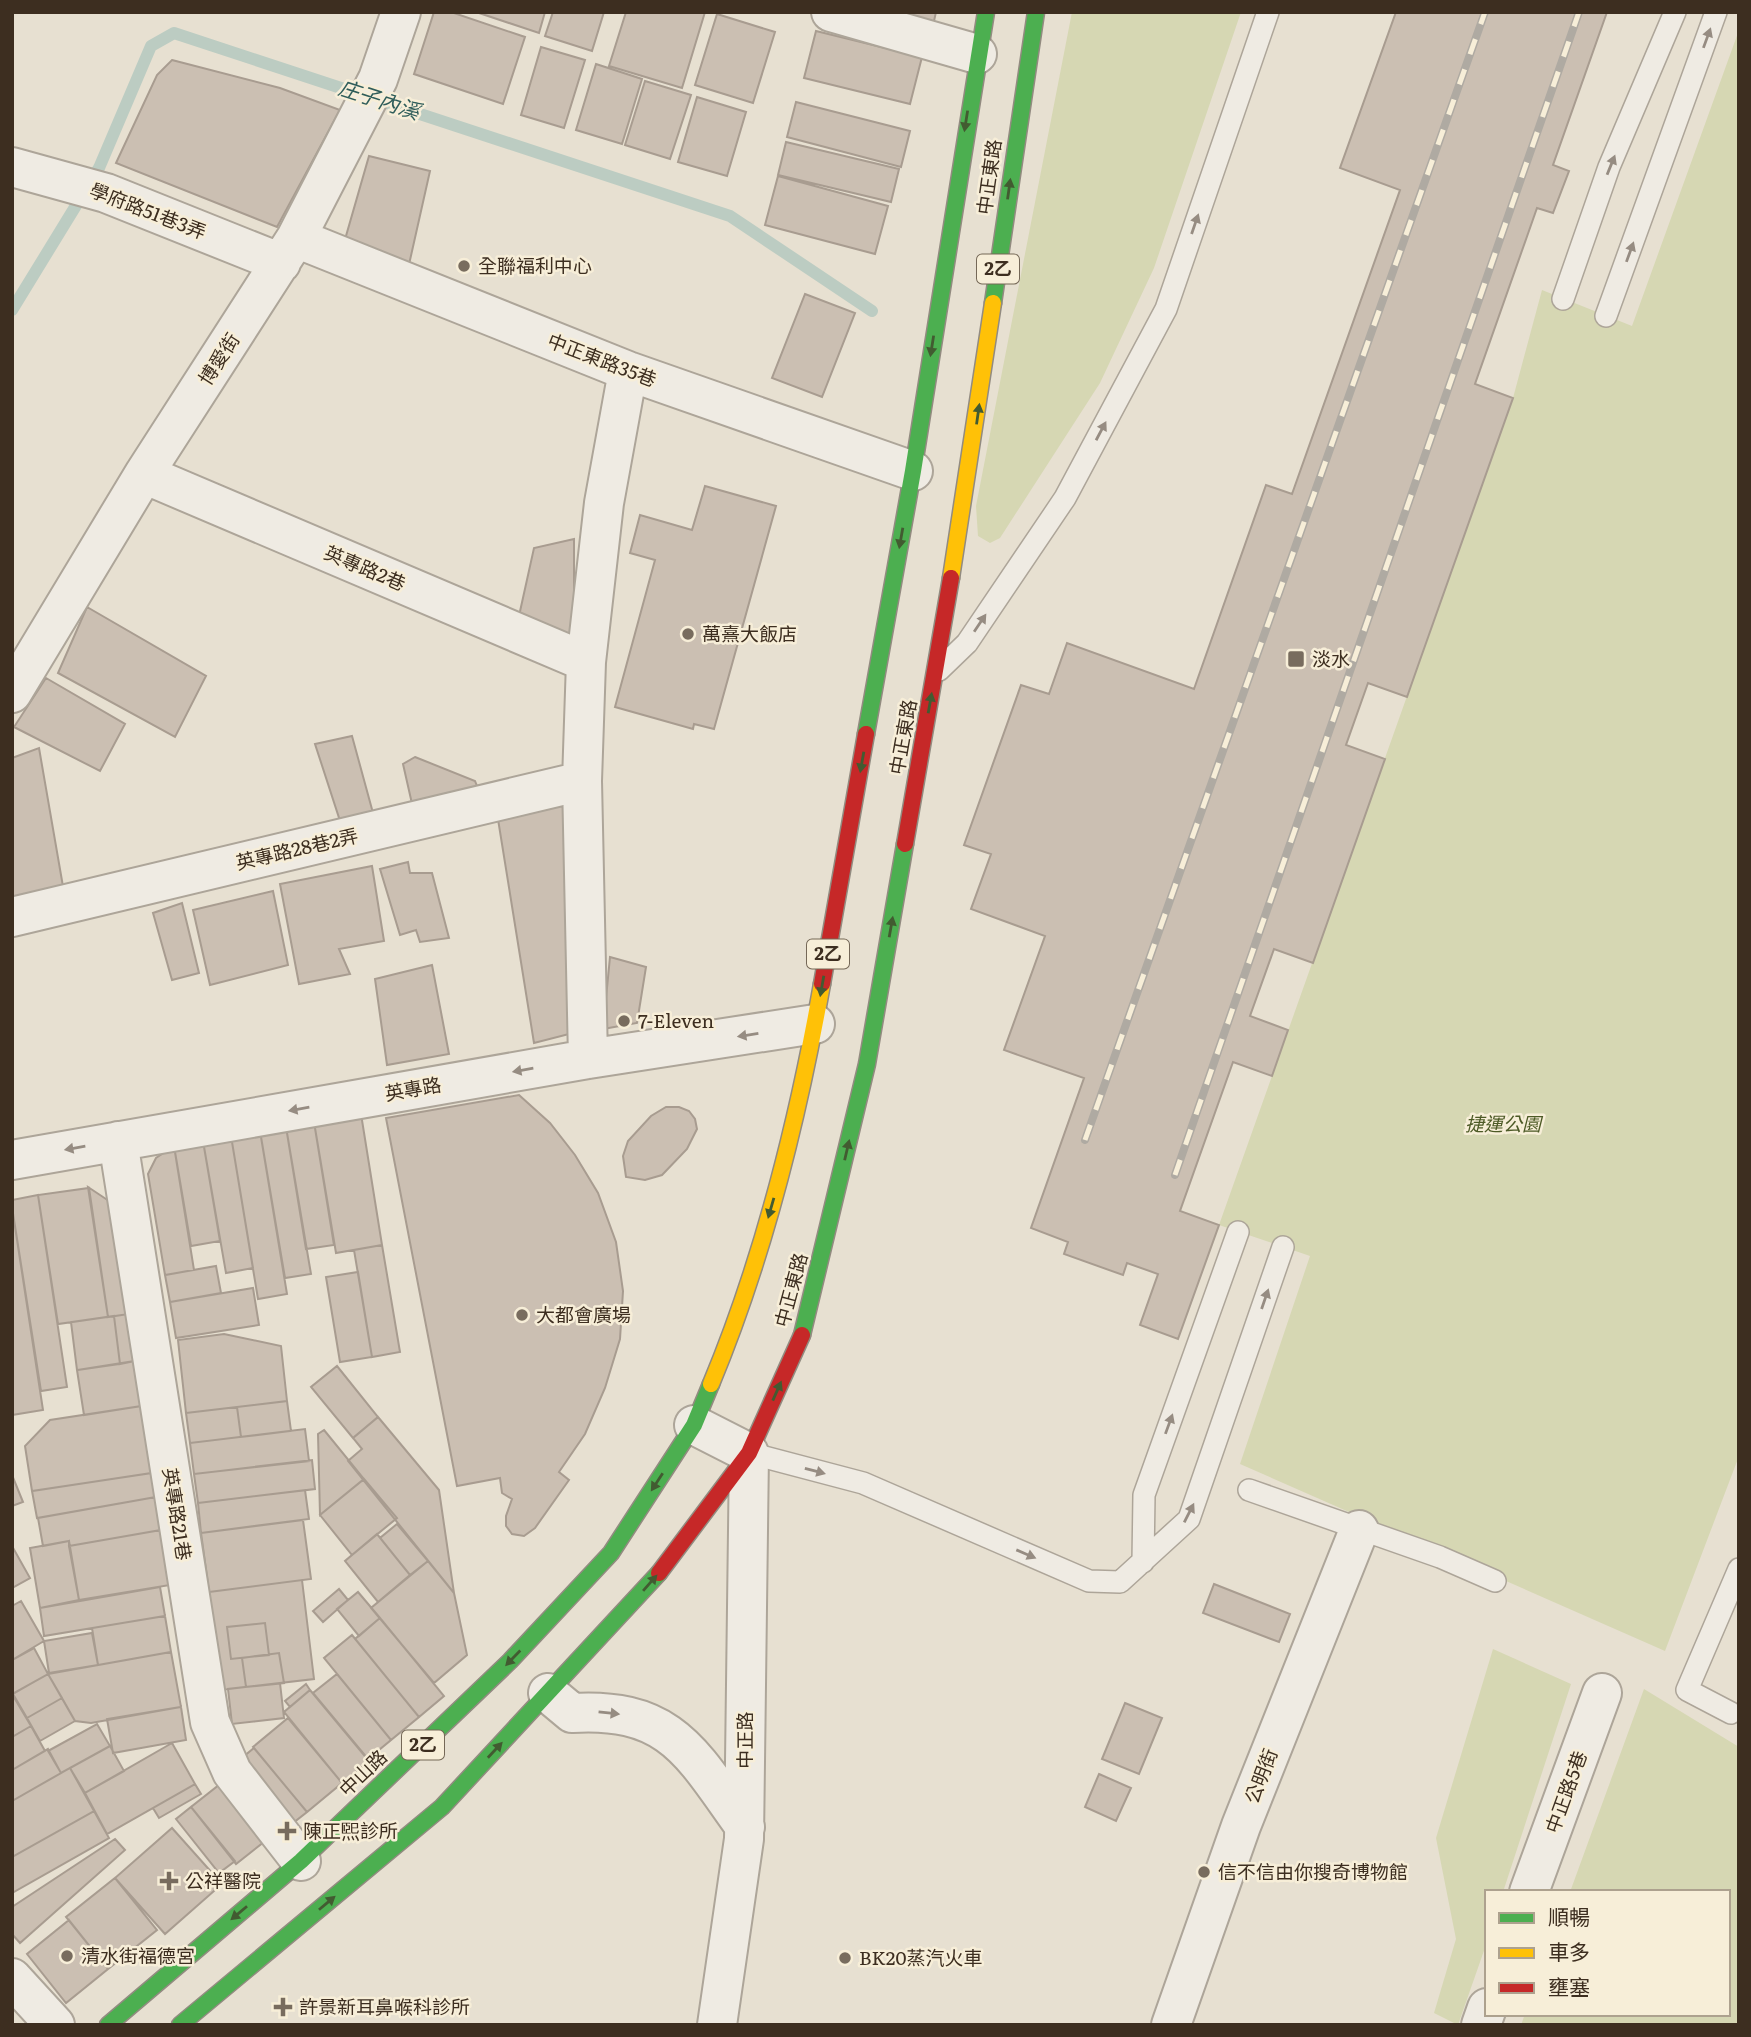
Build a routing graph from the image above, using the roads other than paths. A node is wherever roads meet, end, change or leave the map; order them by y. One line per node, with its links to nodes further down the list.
1 (401, 12): 10 (street, 博愛街)
2 (831, 12): 8 (street)
3 (986, 12): 8 (main road, 中正東路 / 2乙)
4 (1037, 12): 17 (main road, 中正東路 / 2乙, one-way to 4)
5 (1268, 12): 17 (lane, one-way to 5)
6 (1675, 12): 11 (lane, one-way to 6)
7 (1716, 12): 12 (lane, one-way to 7)
8 (977, 54): 14 (main road, 中正東路 / 2乙, one-way to 14)
9 (12, 167): 10 (street, 學府路51巷3弄)
10 (288, 250): 13 (street, 中正東路35巷); 15 (street, 博愛街)
11 (1563, 299)
12 (1606, 316)
13 (628, 371): 14 (street, 中正東路35巷); 16 (street)
14 (913, 471): 21 (main road, 中正東路 / 2乙, one-way to 21)
15 (144, 474): 16 (street, 英專路2巷); 18 (street, 博愛街)
16 (586, 662): 19 (street)
17 (935, 674): 28 (main road, 中正東路 / 2乙, one-way to 17)
18 (12, 693)
19 (582, 781): 20 (street, 英專路28巷2弄); 22 (street)
20 (12, 917)
21 (816, 1024): 22 (street, 英專路, one-way to 22); 27 (main road, 中正東路 / 2乙, one-way to 27)
22 (588, 1059): 23 (street, 英專路, one-way to 23)
23 (118, 1141): 24 (street, 英專路, one-way to 24); 38 (street, 英專路21巷)
24 (12, 1160)
25 (1238, 1231): 31 (lane, one-way to 25)
26 (1283, 1247): 31 (lane, one-way to 26)
27 (694, 1425): 28 (street); 38 (main road, 中山路 / 2乙, one-way to 38)
28 (748, 1453): 31 (lane, one-way to 31); 34 (main road, 2乙, one-way to 28); 37 (street, 中正路)
29 (1250, 1490): 30 (lane)
30 (1359, 1530): 33 (lane); 45 (street, 公明街)
31 (1143, 1562)
32 (1739, 1569): 36 (lane)
33 (1495, 1581)
34 (548, 1693): 37 (street, one-way to 37); 43 (main road, 2乙, one-way to 34)
35 (1602, 1693): 39 (street, 中正路5巷)
36 (1731, 1713)
37 (745, 1826): 44 (street, 中正路)
38 (300, 1861): 42 (main road, 中山路 / 2乙, one-way to 42)
39 (1530, 1890)
40 (12, 1978): 41 (street)
41 (55, 2025)
42 (108, 2025)
43 (180, 2025)
44 (717, 2025)
45 (1171, 2025)

